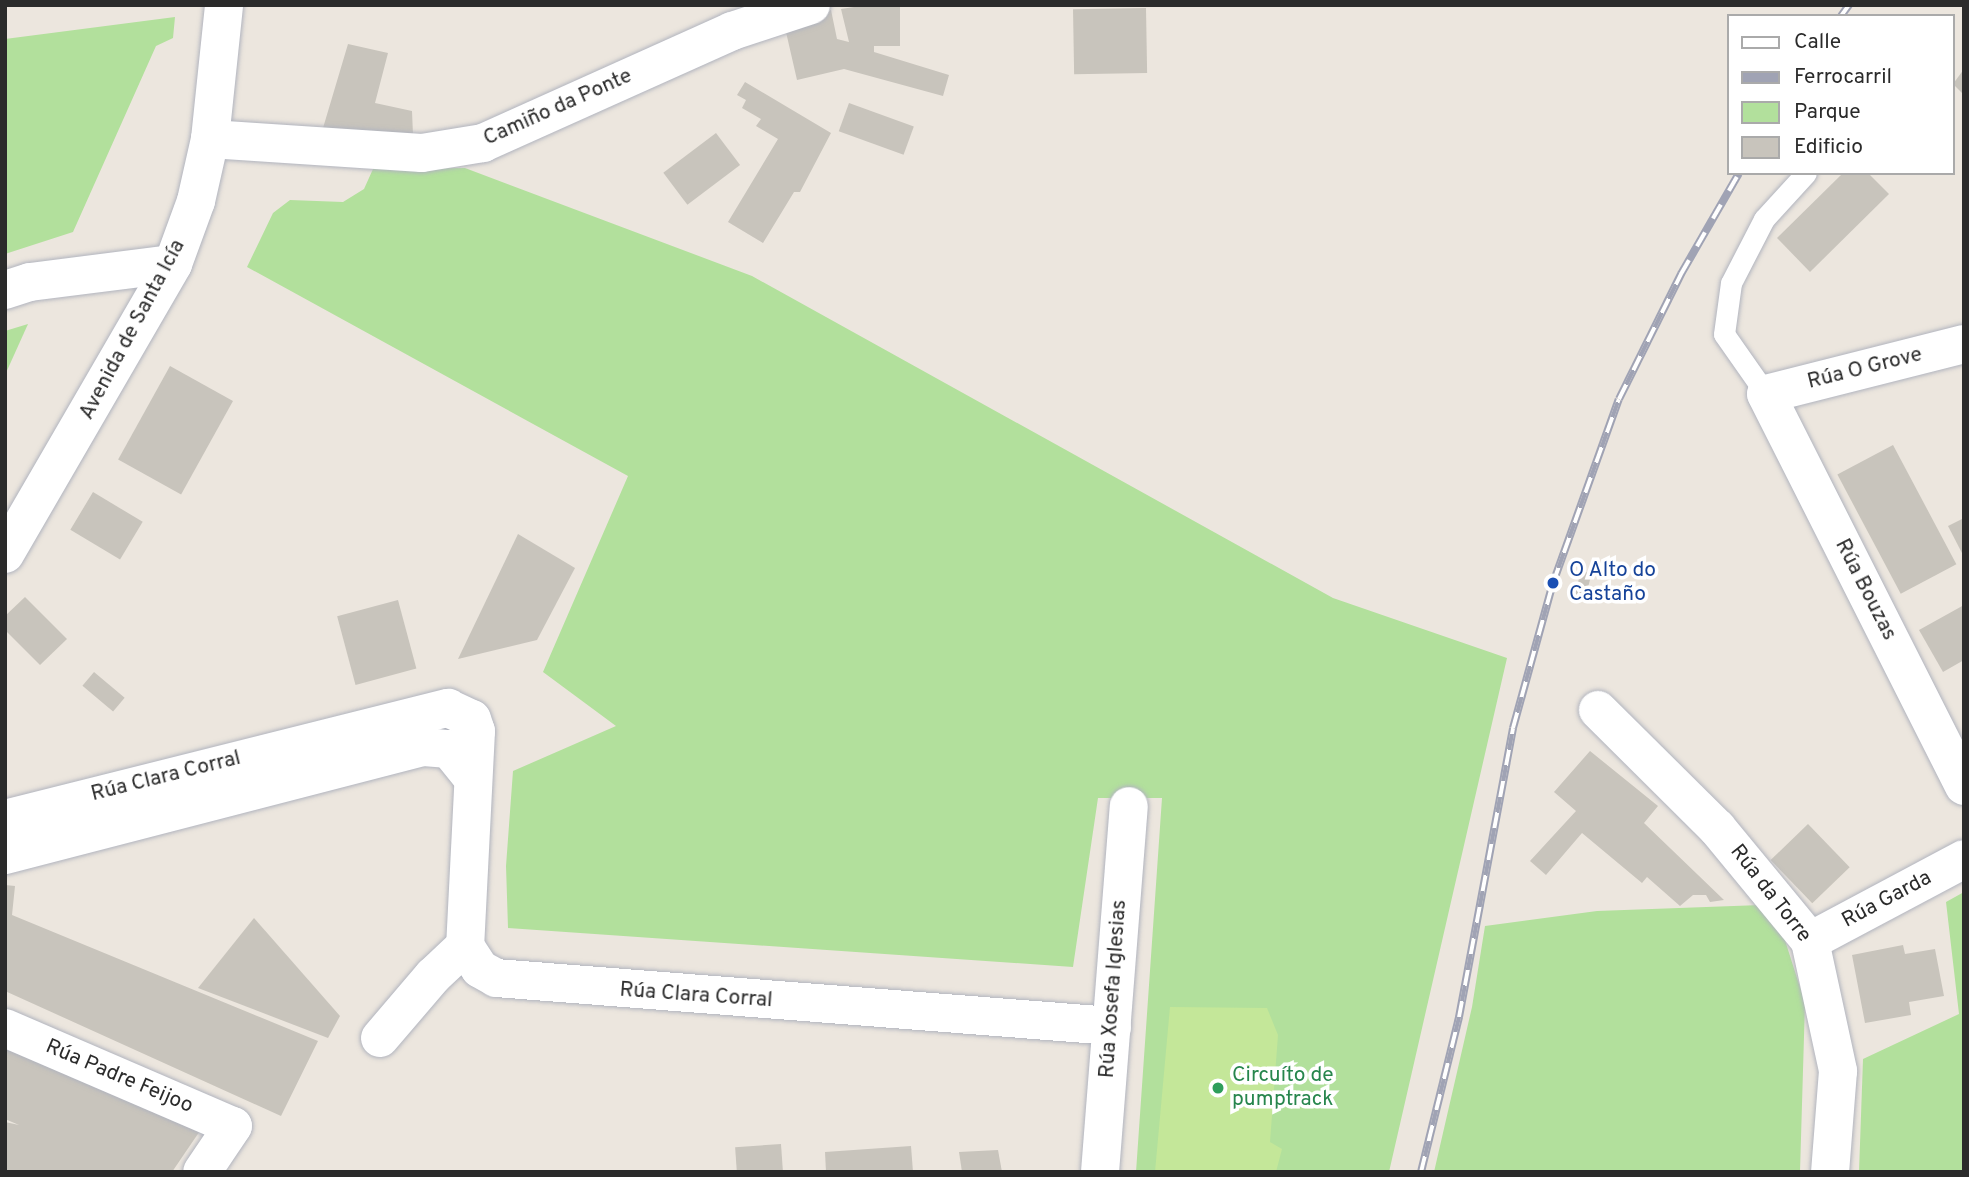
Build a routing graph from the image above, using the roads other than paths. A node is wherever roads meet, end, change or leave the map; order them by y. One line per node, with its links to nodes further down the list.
1 (811, 5): 3 (street, Camiño da Ponte)
2 (223, 6): 3 (street, Avenida de Santa Icía)
3 (210, 139): 5 (street, Avenida de Santa Icía)
4 (1804, 175): 8 (lane)
5 (173, 264): 6 (street); 9 (street, Avenida de Santa Icía)
6 (5, 290)
7 (1963, 346): 8 (street, Rúa O Grove)
8 (1766, 394): 14 (street, Rúa Bouzas)
9 (63, 460): 10 (street); 11 (street, Avenida de Santa Icía)
10 (5, 518)
11 (5, 554)
12 (1598, 709): 19 (street, Rúa da Torre)
13 (472, 777): 16 (street, Rúa Clara Corral); 17 (street, Rúa Clara Corral); 20 (street, Rúa Clara Corral)
14 (1964, 786)
15 (1129, 806): 21 (street, Rúa Xosefa Iglesias)
16 (5, 818)
17 (5, 855)
18 (1964, 859): 19 (street, Rúa Garda)
19 (1811, 941): 26 (street, Rúa da Torre)
20 (465, 946): 21 (street, Rúa Clara Corral); 23 (street)
21 (1112, 1026): 25 (street, Rúa Xosefa Iglesias)
22 (5, 1028): 24 (street, Rúa Padre Feijoo)
23 (380, 1038)
24 (202, 1172)
25 (1100, 1172)
26 (1830, 1172)

